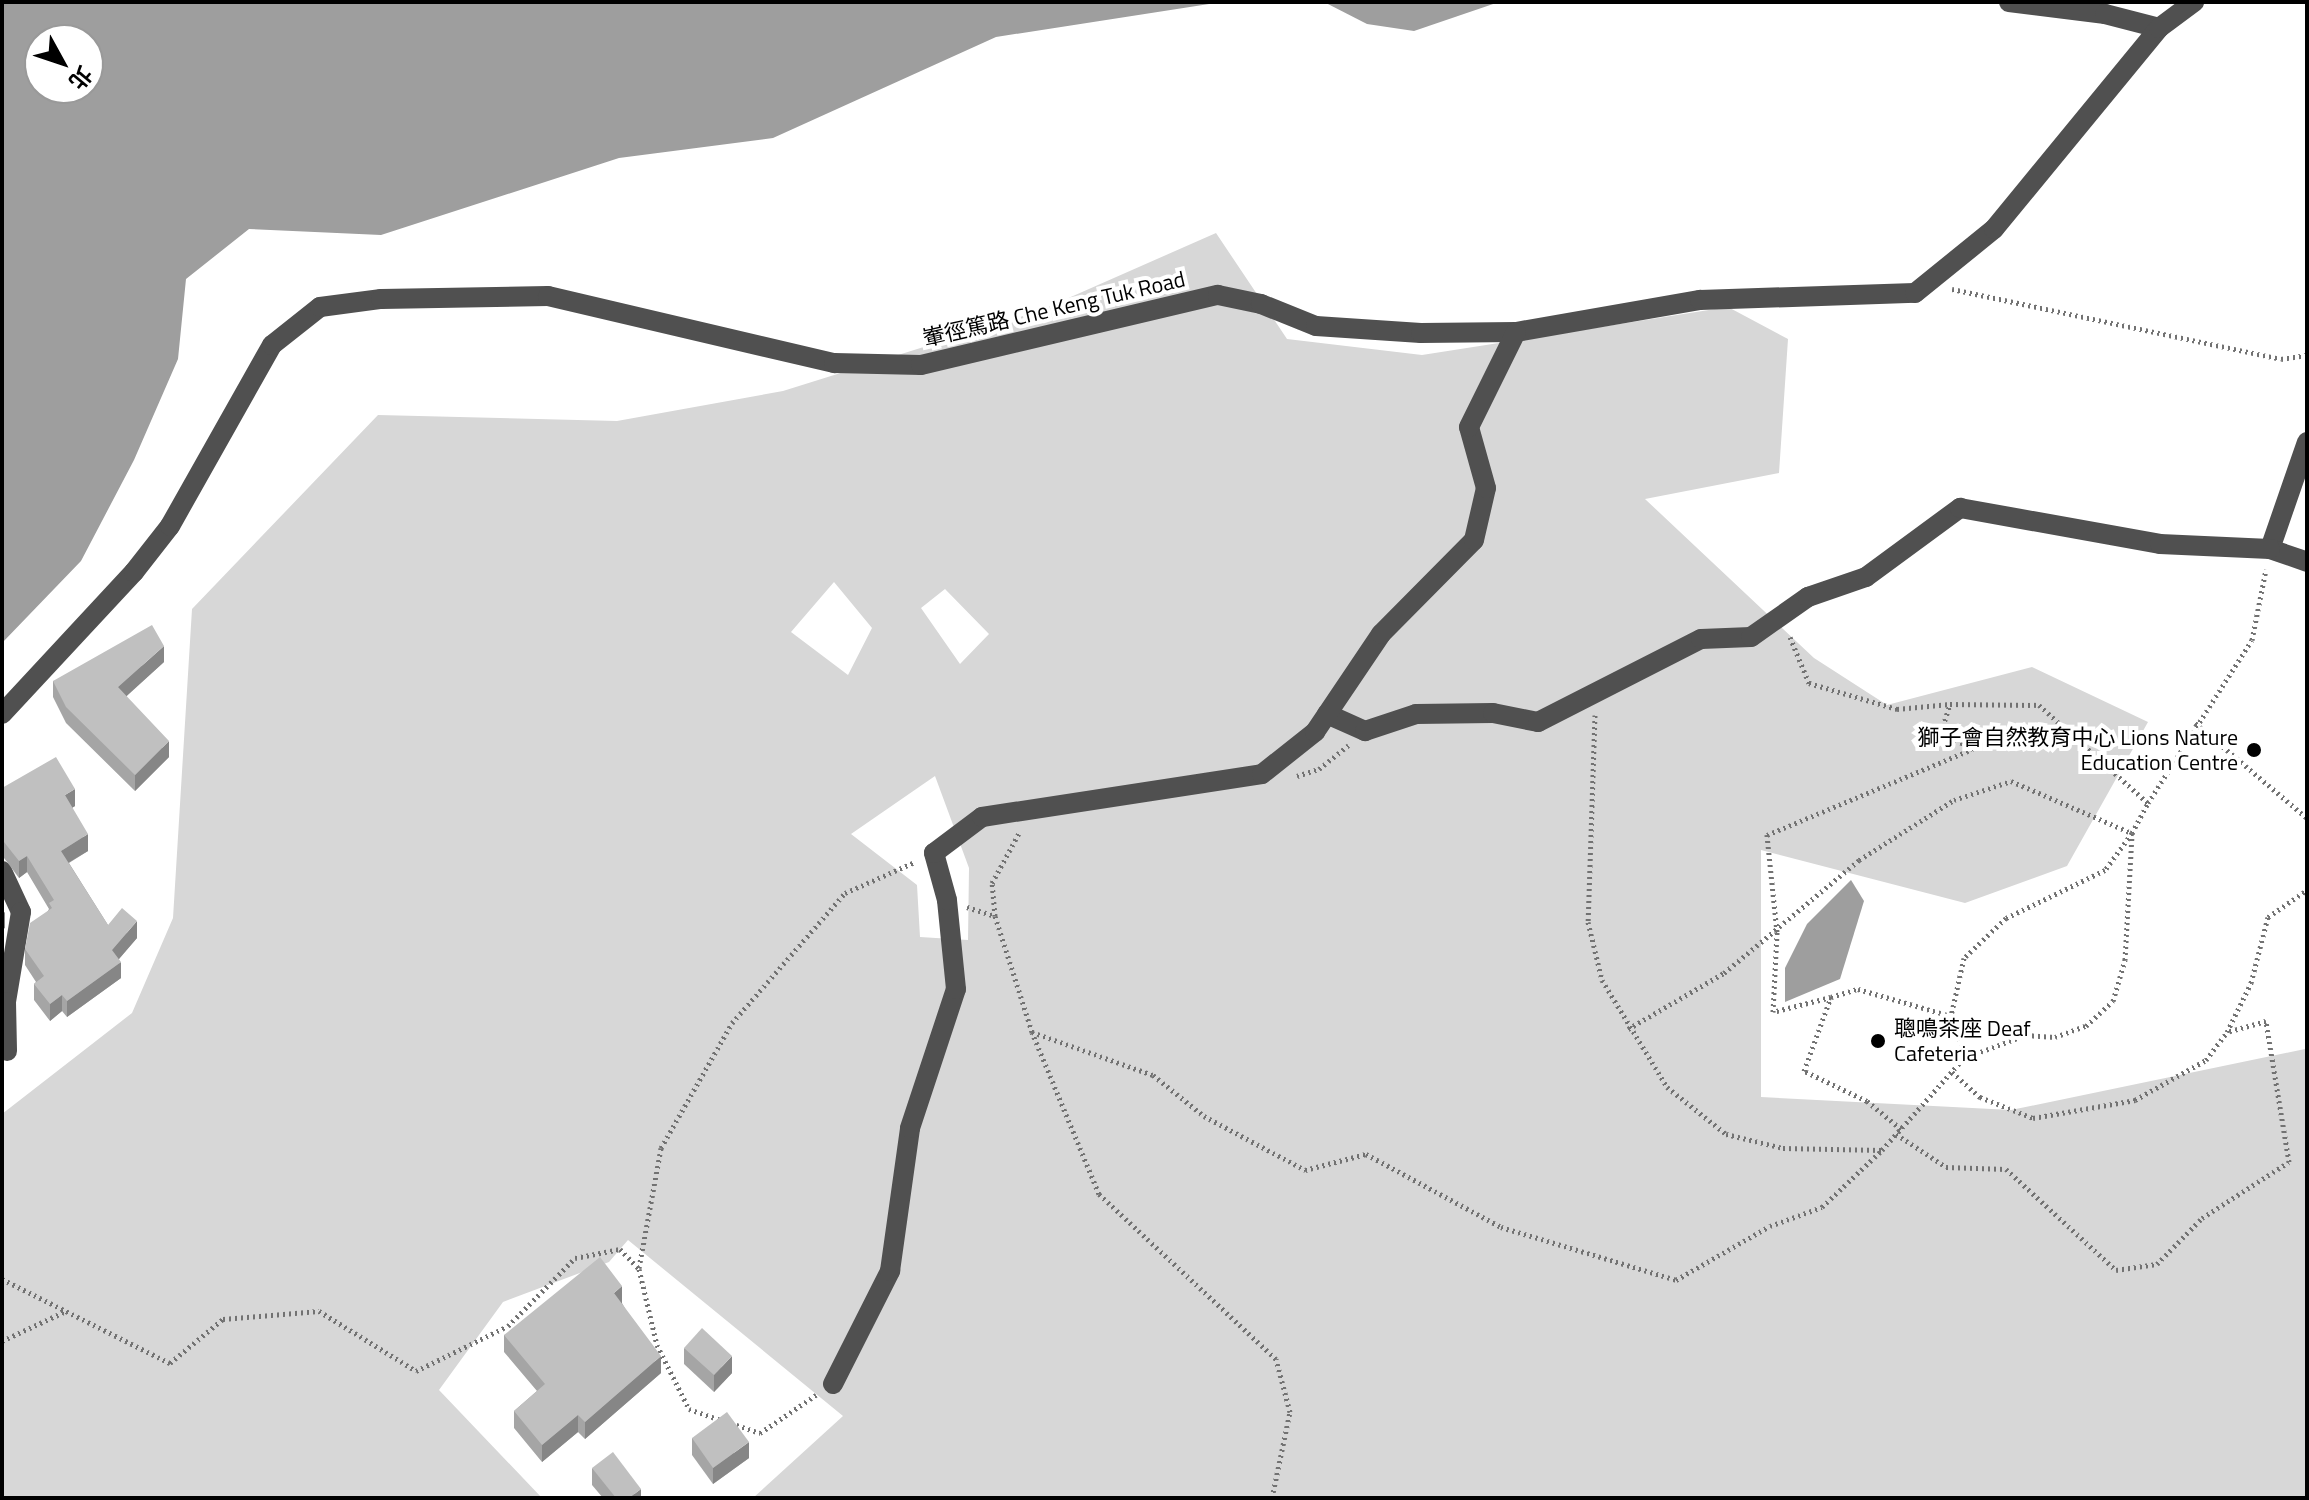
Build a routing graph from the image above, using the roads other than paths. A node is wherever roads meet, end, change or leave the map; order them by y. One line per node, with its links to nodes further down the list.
1 (2009, 2): 3 (street)
2 (2194, 2): 3 (street, 輋徑篤路 Che Keng Tuk Road)
3 (2159, 28): 4 (street, 輋徑篤路 Che Keng Tuk Road)
4 (1516, 332): 8 (street, 輋徑篤路 Che Keng Tuk Road); 9 (street)
5 (2307, 442): 6 (street)
6 (2270, 549): 7 (street); 9 (street)
7 (2307, 562)
8 (2, 714)
9 (1327, 714): 12 (street)
10 (2, 871): 11 (street)
11 (7, 1051)
12 (833, 1384)

